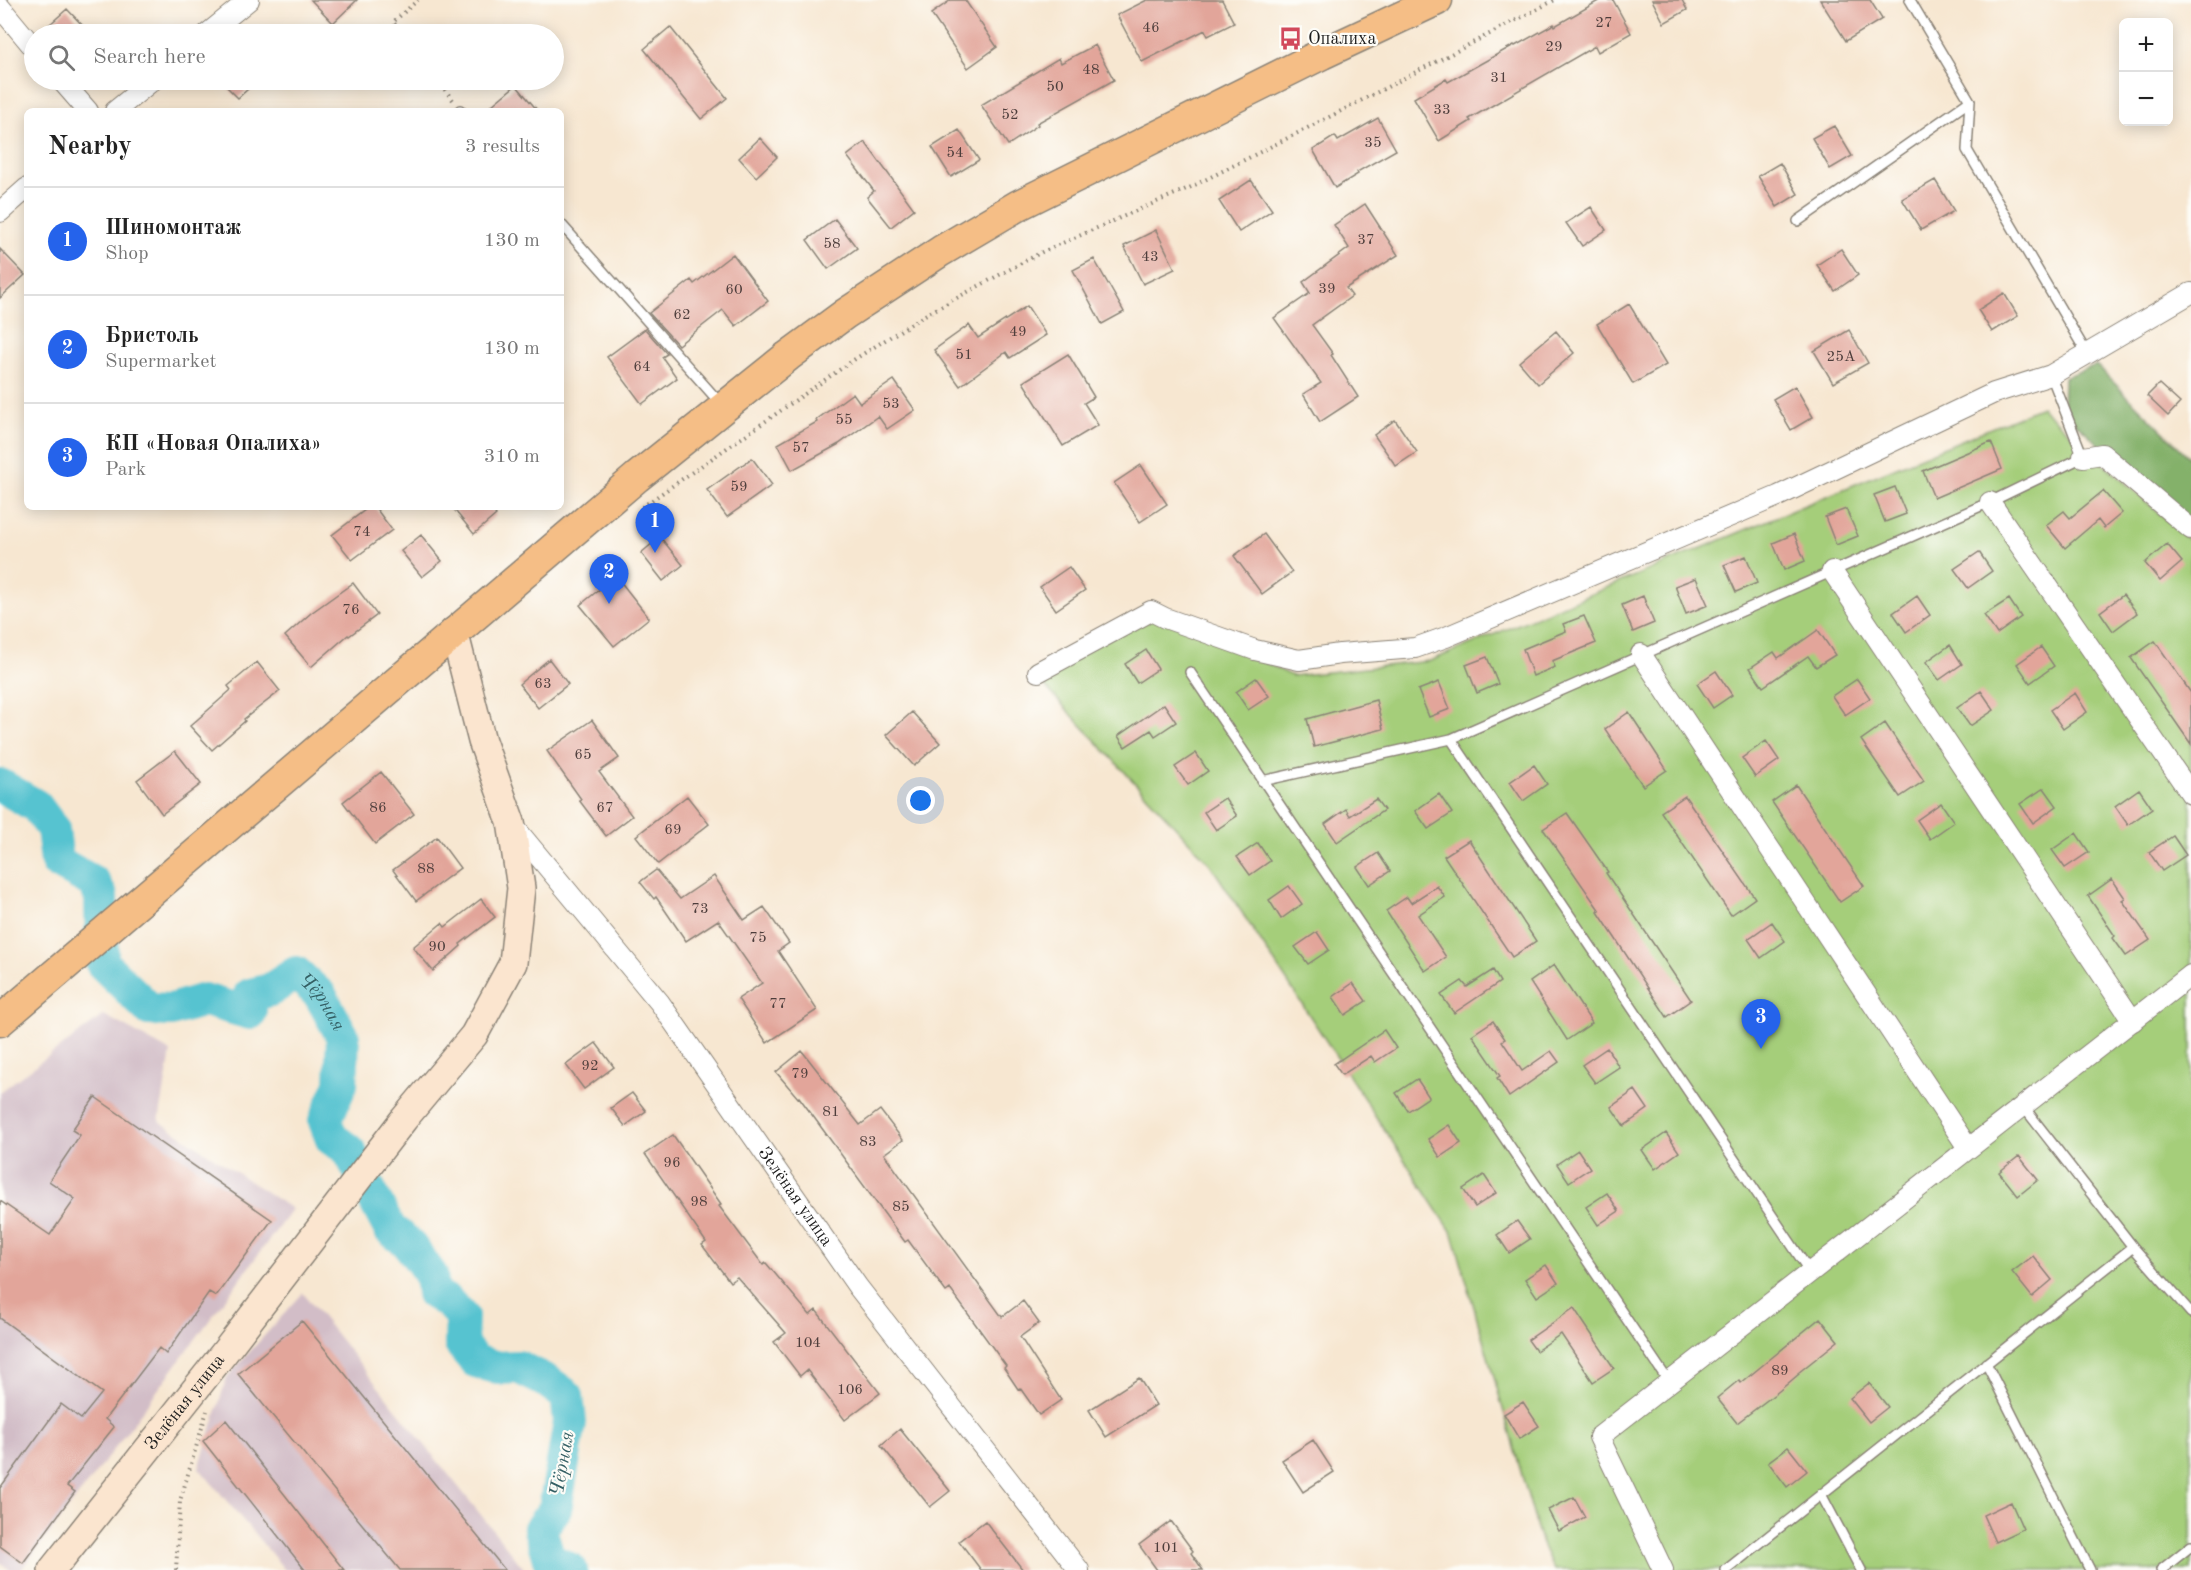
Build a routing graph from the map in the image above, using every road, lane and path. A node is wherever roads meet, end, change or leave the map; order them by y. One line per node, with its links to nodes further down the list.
1 (249, 0): 7 (street)
2 (418, 0): 8 (path)
3 (1437, 0): 24 (main road)
4 (1555, 0): 27 (path)
5 (1910, 0): 13 (lane)
6 (0, 8): 9 (street)
7 (219, 24)
8 (395, 24)
9 (24, 36)
10 (70, 90): 14 (street)
11 (141, 90): 15 (street)
12 (445, 90): 16 (path)
13 (1970, 101): 19 (lane); 22 (lane)
14 (85, 108)
15 (119, 108)
16 (459, 108)
17 (24, 191): 18 (street)
18 (0, 212)
19 (1798, 221)
20 (564, 227): 24 (lane)
21 (2191, 293): 22 (street)
22 (2086, 352): 23 (street)
23 (2051, 375): 25 (lane); 32 (street)
24 (724, 408): 30 (main road)
25 (2083, 457): 26 (lane); 28 (street)
26 (1990, 502): 29 (lane); 36 (street)
27 (642, 507)
28 (2191, 529)
29 (1833, 571): 31 (lane); 40 (street)
30 (454, 632): 37 (street, Зелёная улица); 39 (main road)
31 (1641, 654): 34 (lane); 42 (street)
32 (1038, 672)
33 (1190, 672): 35 (lane)
34 (1451, 739): 35 (lane); 44 (lane)
35 (1262, 781): 47 (lane)
36 (2191, 794)
37 (511, 822): 51 (street, Зелёная улица); 53 (street, Зелёная улица)
38 (2191, 975): 40 (street)
39 (0, 1021)
40 (2133, 1021): 41 (street)
41 (2023, 1106): 42 (street); 43 (lane)
42 (1968, 1148): 44 (street)
43 (2133, 1247): 45 (lane); 46 (lane)
44 (1810, 1272): 47 (street)
45 (2191, 1313)
46 (1986, 1363): 49 (lane); 57 (lane)
47 (1669, 1382): 54 (street)
48 (208, 1407): 52 (path)
49 (1821, 1494): 55 (lane); 56 (lane)
50 (2191, 1546): 58 (lane)
51 (52, 1570)
52 (176, 1570)
53 (1079, 1570)
54 (1663, 1570)
55 (1726, 1570)
56 (1861, 1570)
57 (2090, 1570)
58 (2161, 1570)

